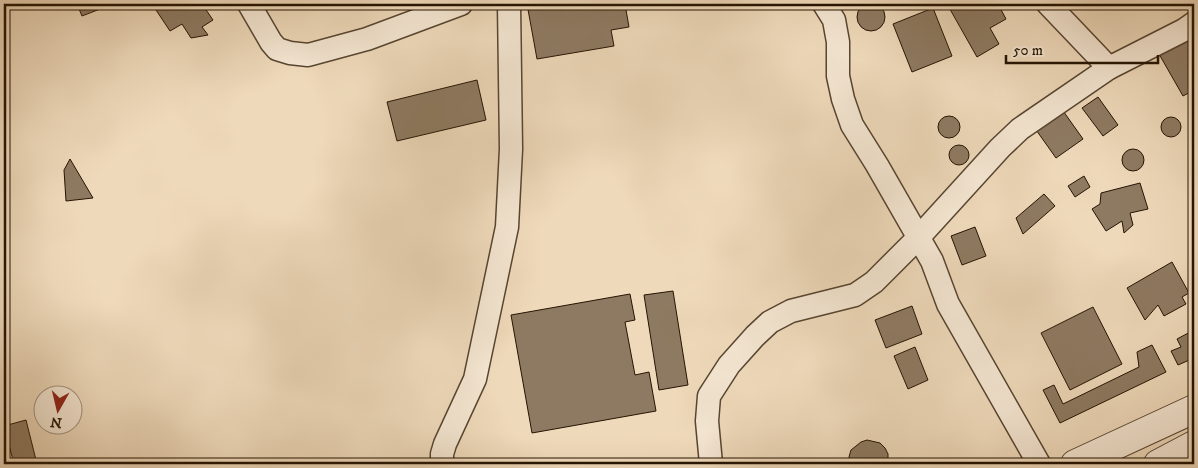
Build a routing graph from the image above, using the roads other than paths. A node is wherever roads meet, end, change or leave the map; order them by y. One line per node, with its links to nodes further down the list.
1 (249, 4): 2 (street)
2 (461, 4)
3 (509, 4): 11 (street)
4 (824, 4): 8 (street)
5 (1048, 4): 7 (street)
6 (1194, 23): 7 (street)
7 (1108, 68): 8 (street)
8 (918, 238): 12 (street); 13 (street)
9 (1194, 409): 14 (street)
10 (1194, 445): 15 (street)
11 (442, 464)
12 (712, 464)
13 (1040, 464)
14 (1075, 464)
15 (1158, 464)

